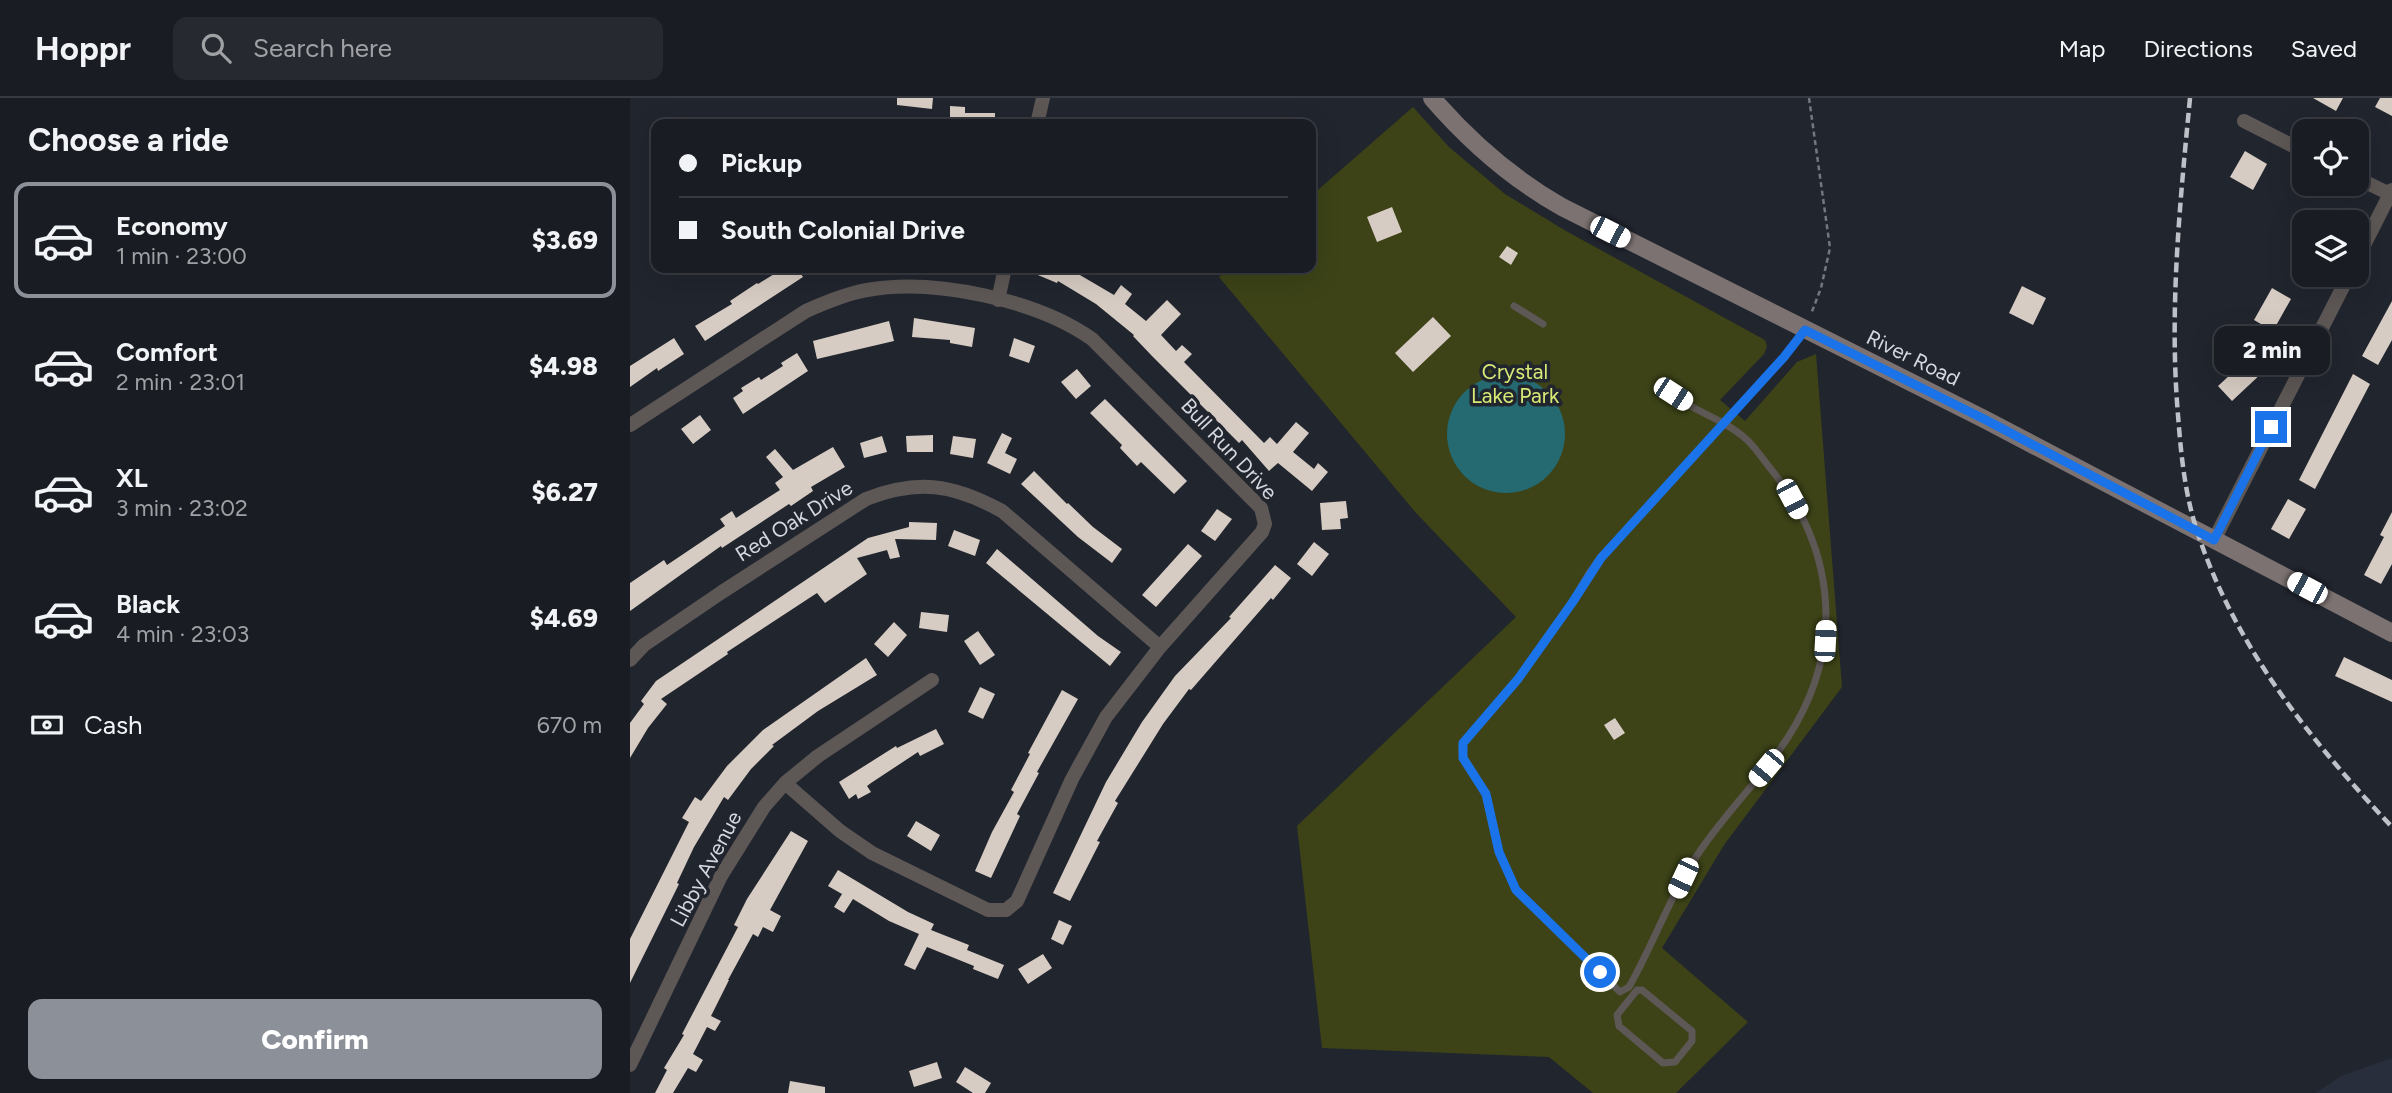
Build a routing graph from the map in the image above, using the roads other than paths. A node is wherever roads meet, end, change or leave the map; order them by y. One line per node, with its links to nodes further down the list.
1 (1043, 98): 3 (street)
2 (1432, 98): 14 (street, River Road)
3 (1038, 119)
4 (2244, 121): 5 (street)
5 (2292, 145)
6 (2369, 183): 7 (street)
7 (2391, 192): 8 (street)
8 (2369, 235)
9 (1004, 273): 11 (street)
10 (2343, 287): 18 (street)
11 (998, 300): 17 (street, Bull Run Drive); 20 (street, Bull Run Drive)
12 (1514, 306): 13 (lane)
13 (1542, 324)
14 (1805, 330): 16 (lane); 18 (street, River Road)
15 (1660, 387): 16 (lane)
16 (1724, 424): 24 (lane); 24 (lane)
17 (630, 425)
18 (2214, 540): 19 (street, River Road)
19 (2392, 633)
20 (1160, 647): 21 (street, Red Oak Drive); 23 (street, Bull Run Drive)
21 (630, 660)
22 (932, 680): 23 (street, Libby Avenue)
23 (785, 783): 25 (street, Libby Avenue)
24 (1628, 993): 24 (lane)
25 (630, 1065)

